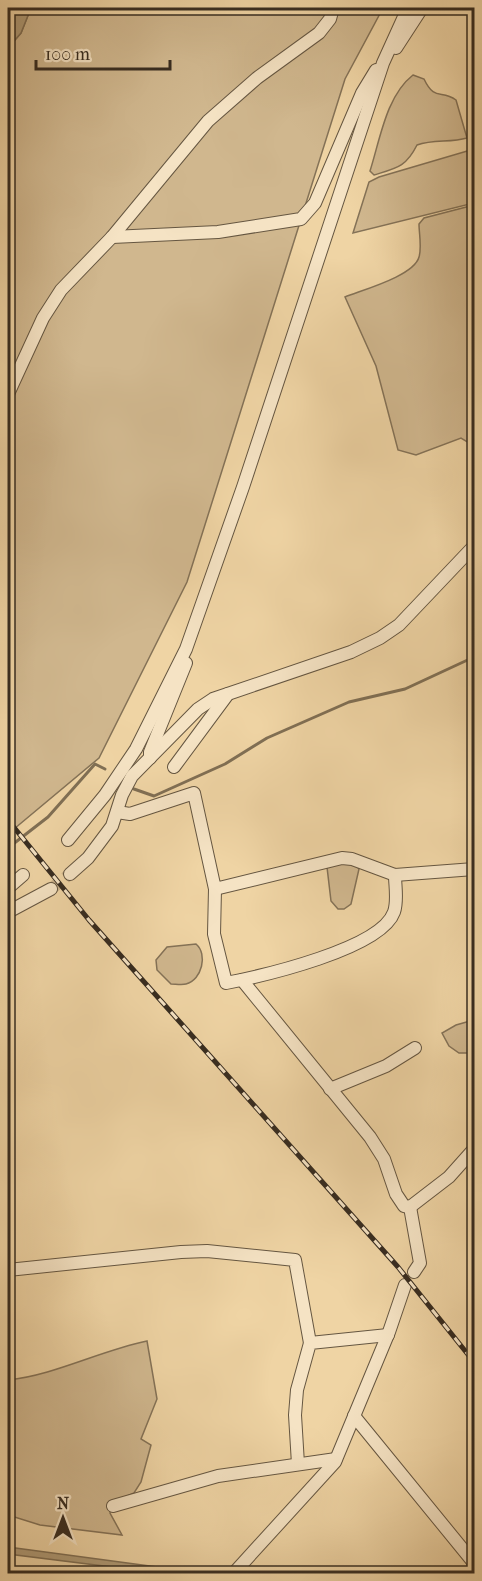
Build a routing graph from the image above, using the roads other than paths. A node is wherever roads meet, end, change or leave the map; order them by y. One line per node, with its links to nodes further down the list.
1 (333, 8): 5 (street)
2 (408, 8): 4 (street)
3 (422, 8): 4 (street)
4 (383, 63): 5 (street); 8 (street)
5 (112, 237): 6 (street)
6 (8, 394)
7 (474, 546): 9 (street)
8 (186, 649): 10 (street); 13 (street)
9 (228, 694): 10 (street); 11 (street)
10 (150, 759): 12 (street)
11 (174, 767)
12 (117, 812): 15 (street); 20 (street)
13 (68, 840)
14 (474, 869): 16 (street)
15 (70, 874)
16 (395, 874): 20 (street); 22 (street)
17 (23, 875): 18 (street)
18 (8, 888)
19 (51, 889): 21 (street)
20 (214, 889): 22 (street)
21 (8, 912)
22 (242, 980): 24 (street)
23 (415, 1048): 24 (street)
24 (330, 1089): 26 (street)
25 (474, 1149): 26 (street)
26 (410, 1207): 28 (street)
27 (8, 1270): 31 (street)
28 (414, 1272)
29 (405, 1285): 30 (street)
30 (388, 1335): 31 (street); 32 (street)
31 (310, 1343): 34 (street)
32 (354, 1416): 33 (street); 36 (street)
33 (336, 1459): 34 (street); 37 (street)
34 (298, 1464): 35 (street)
35 (113, 1506)
36 (474, 1563)
37 (234, 1572)

